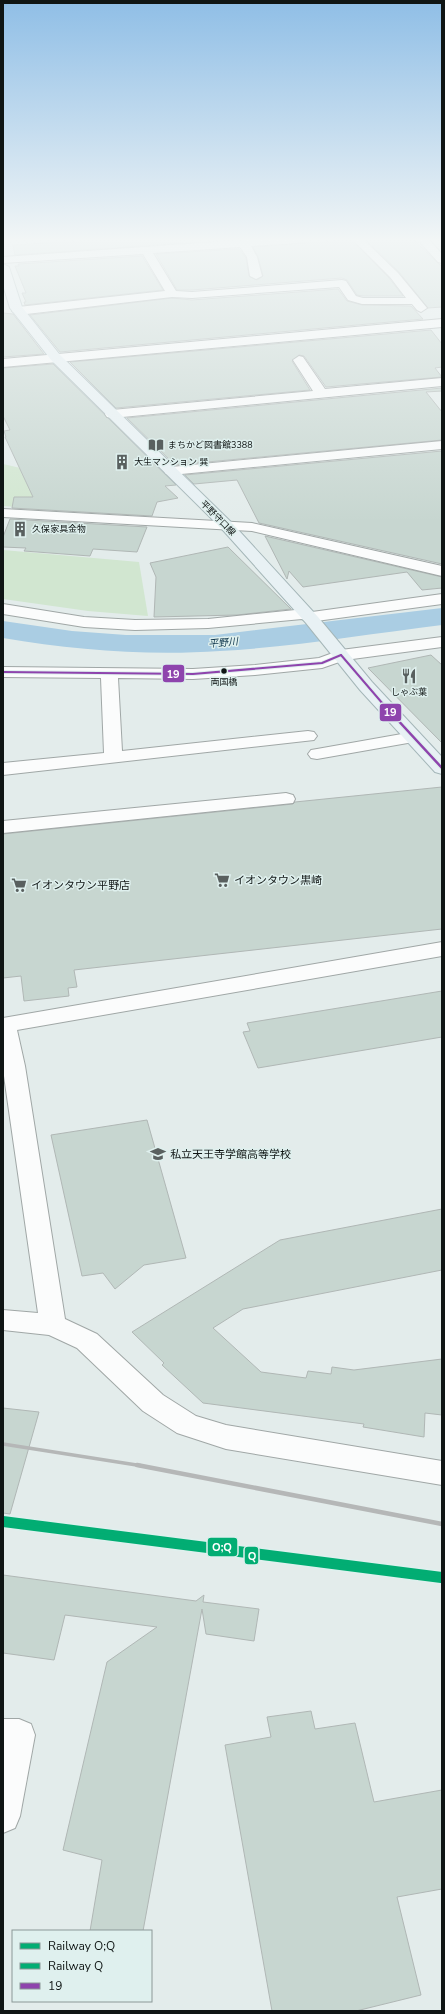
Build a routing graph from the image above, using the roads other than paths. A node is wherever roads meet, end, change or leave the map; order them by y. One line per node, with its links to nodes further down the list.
1 (34, 334): 3 (main road, 平野守口線)
2 (335, 334): 3 (street)
3 (56, 358): 5 (street); 10 (main road, 平野守口線)
4 (299, 360): 9 (street)
5 (3, 363)
6 (410, 373): 8 (street)
7 (442, 382): 8 (street)
8 (419, 384): 9 (street)
9 (321, 393): 10 (street)
10 (112, 414): 12 (main road, 平野守口線)
11 (442, 445): 12 (street)
12 (171, 471): 14 (main road, 平野守口線)
13 (3, 513): 14 (street)
14 (226, 525): 15 (street); 18 (main road, 平野守口線)
15 (442, 571)
16 (442, 599): 18 (street)
17 (3, 609): 18 (street)
18 (309, 617): 20 (main road, 平野守口線)
19 (442, 642): 20 (street)
20 (336, 650): 22 (street); 24 (main road, 平野守口線)
21 (3, 672): 22 (street)
22 (109, 674): 26 (street)
23 (308, 736): 26 (street)
24 (413, 737): 25 (street); 27 (main road, 平野守口線)
25 (316, 754)
26 (113, 756): 28 (street)
27 (442, 768)
28 (3, 769)
29 (286, 799): 30 (street)
30 (3, 827)
31 (442, 949): 32 (street)
32 (4, 1025): 34 (street)
33 (3, 1320): 34 (street)
34 (53, 1325): 35 (street)
35 (442, 1473)
36 (3, 1735): 37 (street)
37 (3, 1816)

